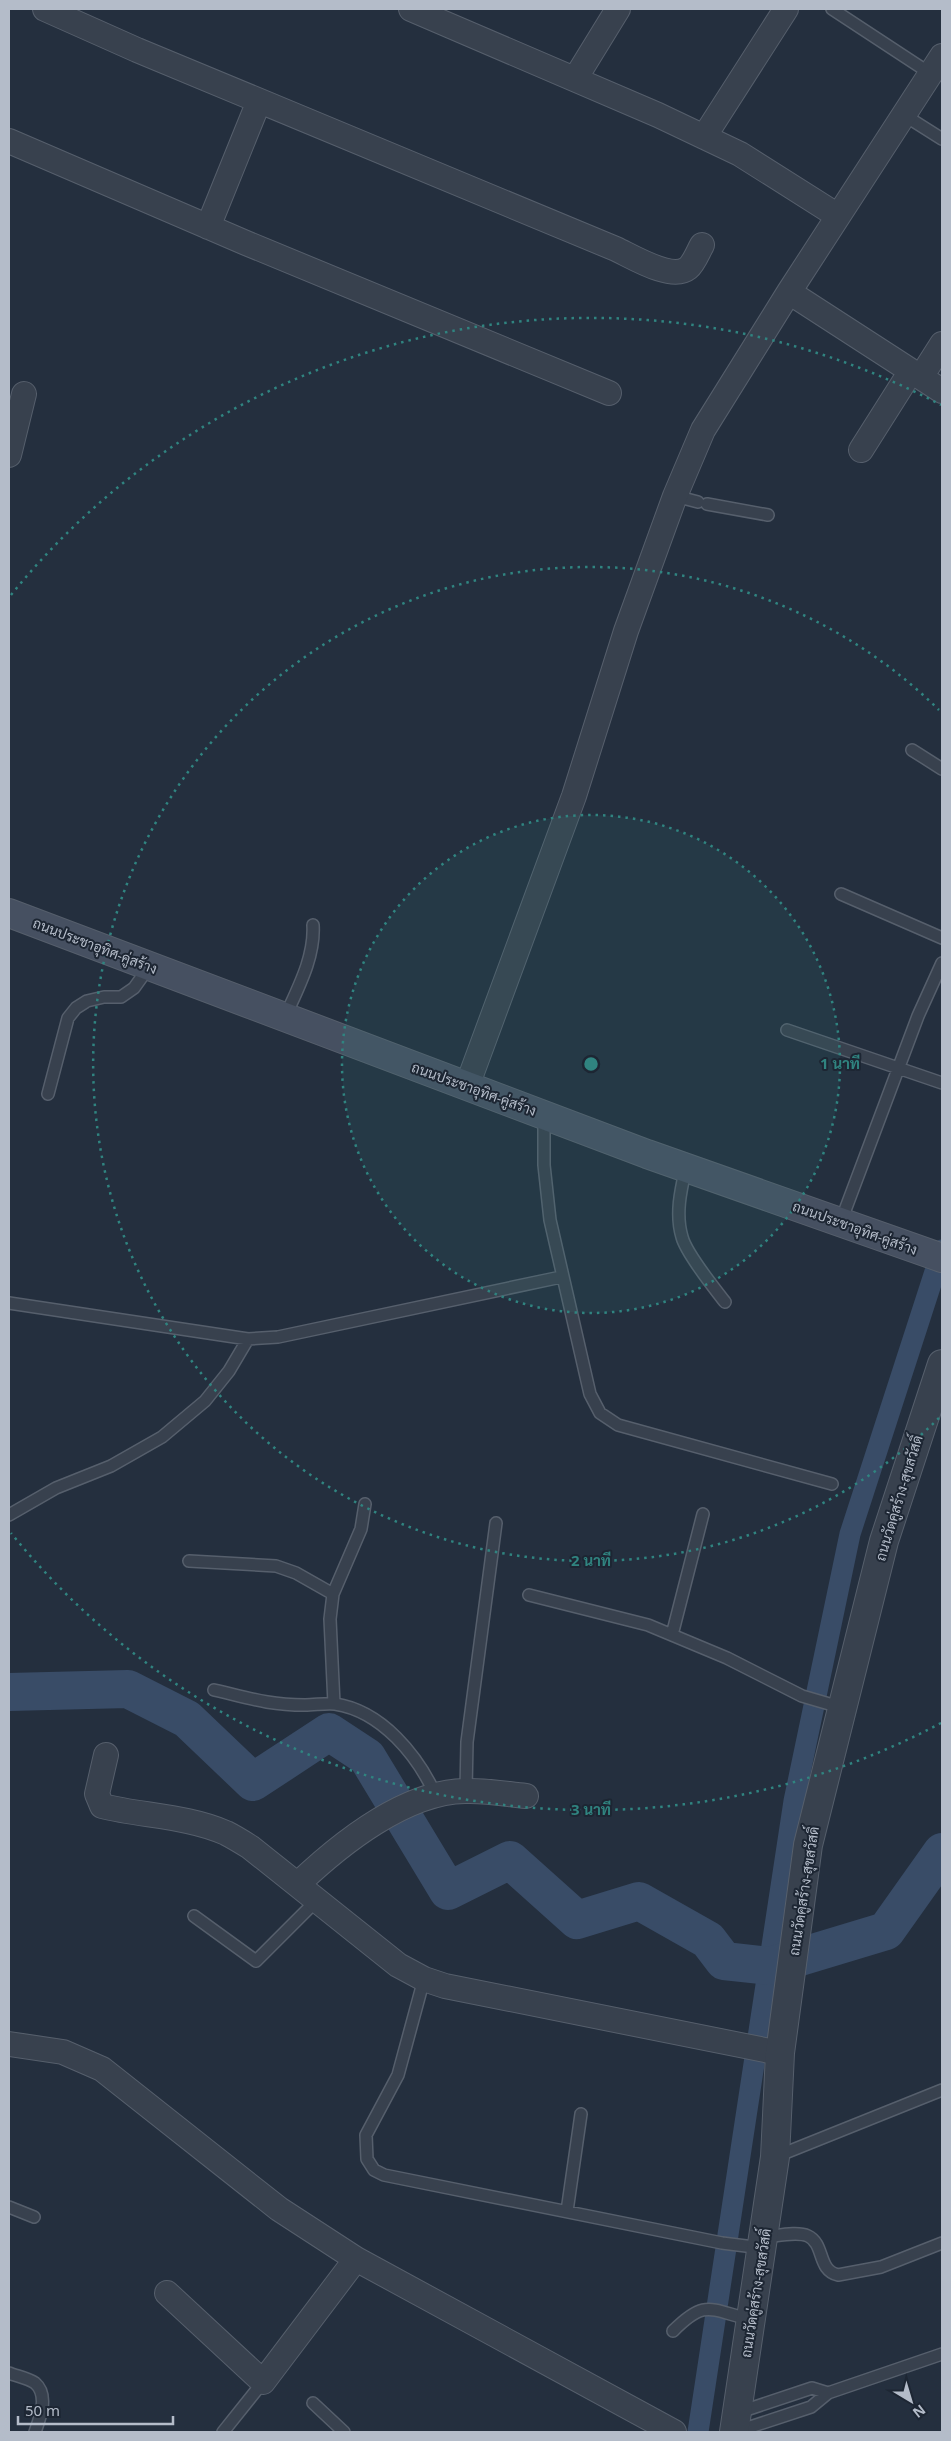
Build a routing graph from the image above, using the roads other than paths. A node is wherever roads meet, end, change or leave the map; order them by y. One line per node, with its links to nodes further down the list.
1 (45, 9): 9 (street)
2 (411, 9): 6 (street)
3 (618, 9): 8 (street)
4 (786, 9): 11 (street)
5 (832, 9): 7 (lane)
6 (444, 15): 8 (street)
7 (937, 65): 10 (street)
8 (575, 79): 11 (street)
9 (259, 101): 15 (street); 16 (street)
10 (904, 115): 12 (lane); 14 (street)
11 (704, 137): 14 (street)
12 (942, 138)
13 (9, 141): 15 (street)
14 (838, 216): 17 (street)
15 (208, 227): 21 (street)
16 (702, 246)
17 (789, 292): 19 (street); 25 (street)
18 (942, 344): 19 (street)
19 (916, 374): 20 (street); 23 (street)
20 (942, 391)
21 (609, 393)
22 (24, 394): 24 (street)
23 (861, 450)
24 (9, 456)
25 (675, 496): 26 (lane); 39 (street)
26 (768, 515)
27 (912, 750): 28 (lane)
28 (942, 769)
29 (840, 894): 32 (lane)
30 (9, 913): 34 (main road, ถนนประชาอุทิศ-คู่สร้าง)
31 (313, 925): 35 (lane)
32 (942, 938)
33 (942, 963): 37 (lane)
34 (149, 967): 35 (main road, ถนนประชาอุทิศ-คู่สร้าง); 40 (lane)
35 (285, 1019): 39 (main road, ถนนประชาอุทิศ-คู่สร้าง)
36 (787, 1030): 37 (lane)
37 (898, 1070): 38 (lane); 43 (lane)
38 (942, 1083)
39 (467, 1086): 41 (main road, ถนนประชาอุทิศ-คู่สร้าง)
40 (48, 1094)
41 (544, 1115): 42 (main road, ถนนประชาอุทิศ-คู่สร้าง); 45 (lane)
42 (686, 1167): 43 (main road, ถนนประชาอุทิศ-คู่สร้าง); 46 (lane)
43 (841, 1222): 44 (main road, ถนนประชาอุทิศ-คู่สร้าง)
44 (932, 1256)
45 (562, 1277): 48 (lane); 50 (lane)
46 (725, 1302)
47 (9, 1303): 48 (lane)
48 (248, 1339): 53 (lane)
49 (942, 1364): 61 (street, ถนนวัดคู่สร้าง-สุขสวัสดิ์)
50 (832, 1484)
51 (365, 1504): 56 (lane)
52 (703, 1514): 58 (lane)
53 (9, 1515)
54 (496, 1523): 63 (lane)
55 (189, 1561): 56 (lane)
56 (332, 1594): 60 (lane)
57 (529, 1595): 58 (lane)
58 (672, 1635): 61 (lane)
59 (214, 1690): 60 (lane)
60 (334, 1704): 64 (lane)
61 (834, 1705): 71 (street, ถนนวัดคู่สร้าง-สุขสวัสดิ์)
62 (106, 1755): 66 (street)
63 (466, 1791): 64 (street); 65 (street)
64 (436, 1796): 66 (street)
65 (526, 1796)
66 (298, 1884): 67 (street)
67 (317, 1900): 68 (lane); 69 (street)
68 (194, 1916)
69 (424, 1979): 71 (street); 76 (lane)
70 (9, 2044): 80 (street)
71 (780, 2053): 74 (street, ถนนวัดคู่สร้าง-สุขสวัสดิ์)
72 (942, 2090): 74 (lane)
73 (581, 2114): 76 (lane)
74 (775, 2157): 78 (street, ถนนวัดคู่สร้าง-สุขสวัสดิ์)
75 (9, 2207): 77 (lane)
76 (568, 2211): 78 (lane)
77 (34, 2217)
78 (756, 2243): 79 (lane); 82 (street, ถนนวัดคู่สร้าง-สุขสวัสดิ์)
79 (942, 2243)
80 (356, 2259): 86 (street); 93 (street)
81 (167, 2293): 86 (street)
82 (742, 2317): 83 (lane); 89 (street, ถนนวัดคู่สร้าง-สุขสวัสดิ์)
83 (673, 2331)
84 (942, 2354): 87 (lane)
85 (9, 2373): 90 (lane)
86 (263, 2382): 91 (lane)
87 (828, 2393): 89 (lane); 89 (lane)
88 (313, 2403): 92 (lane)
89 (735, 2426)
90 (35, 2432)
91 (223, 2432)
92 (344, 2432)
93 (674, 2432)

